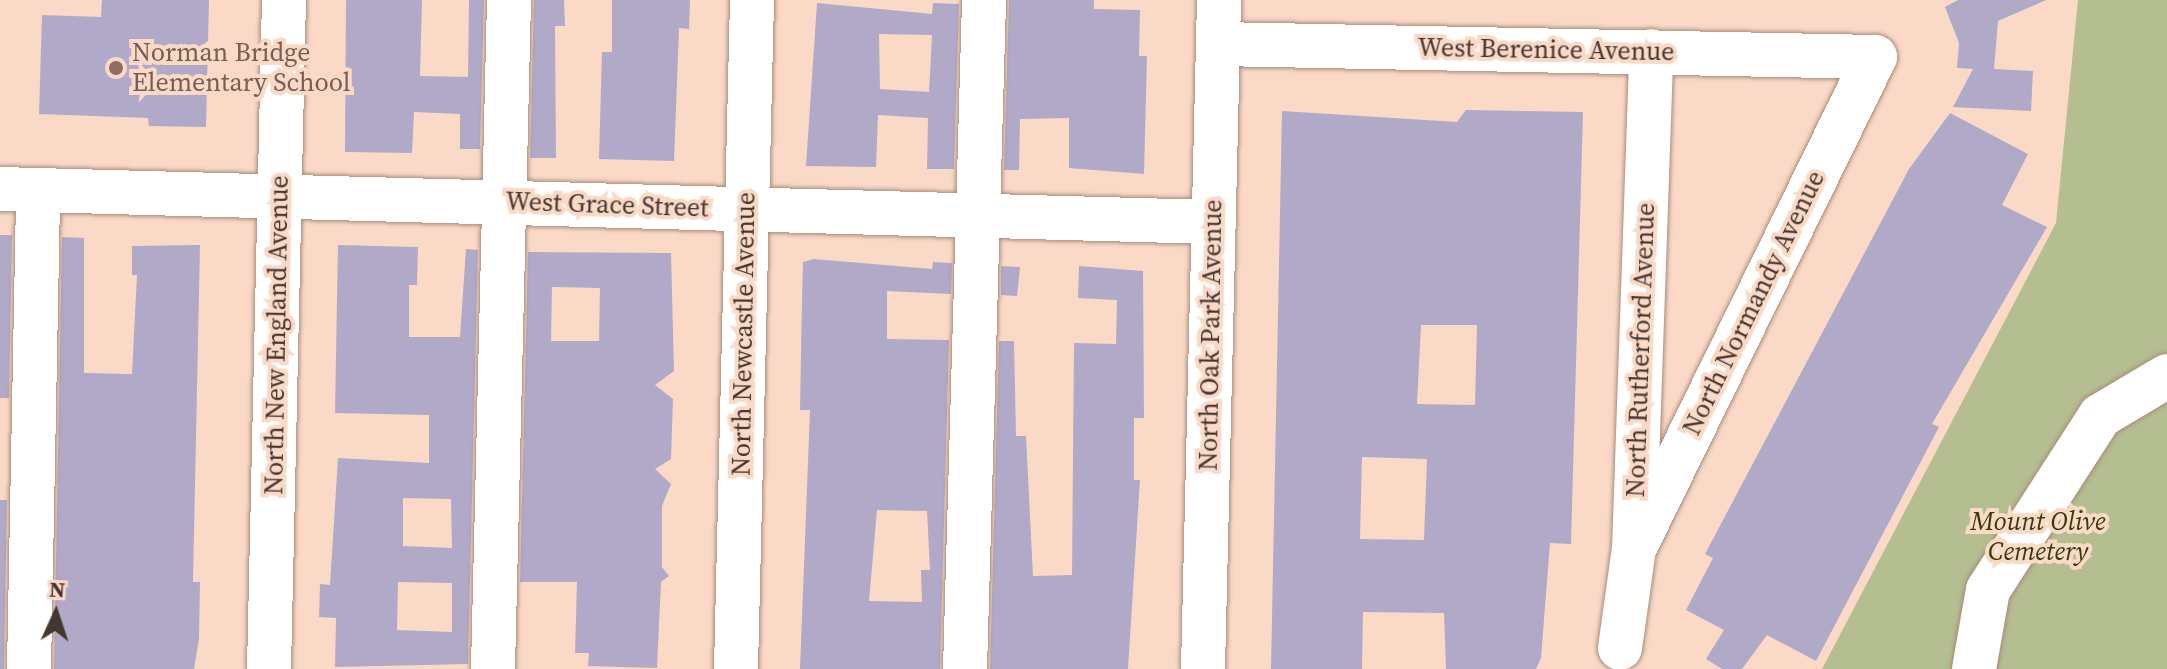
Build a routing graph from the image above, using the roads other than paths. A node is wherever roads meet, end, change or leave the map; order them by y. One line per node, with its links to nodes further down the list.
1 (284, 0): 10 (street, North New England Avenue)
2 (509, 0): 11 (street)
3 (752, 0): 12 (street, North Newcastle Avenue)
4 (984, 0): 13 (street)
5 (1219, 0): 6 (street, North Oak Park Avenue)
6 (1218, 44): 7 (street, West Berenice Avenue); 14 (street, North Oak Park Avenue)
7 (1651, 51): 8 (street, West Berenice Avenue); 16 (street, North Rutherford Avenue)
8 (1875, 57): 16 (street, North Normandy Avenue)
9 (19, 189): 10 (street, West Grace Street); 18 (street)
10 (280, 196): 11 (street, West Grace Street); 19 (street, North New England Avenue)
11 (504, 202): 12 (street, West Grace Street); 20 (street)
12 (747, 209): 13 (street, West Grace Street); 21 (street, North Newcastle Avenue)
13 (980, 215): 14 (street, West Grace Street); 22 (street)
14 (1214, 222): 23 (street, North Oak Park Avenue)
15 (2167, 376): 24 (street)
16 (1634, 549): 17 (street, North Rutherford Avenue)
17 (1620, 648)
18 (29, 669)
19 (269, 669)
20 (493, 669)
21 (736, 669)
22 (965, 669)
23 (1203, 669)
24 (1974, 669)

